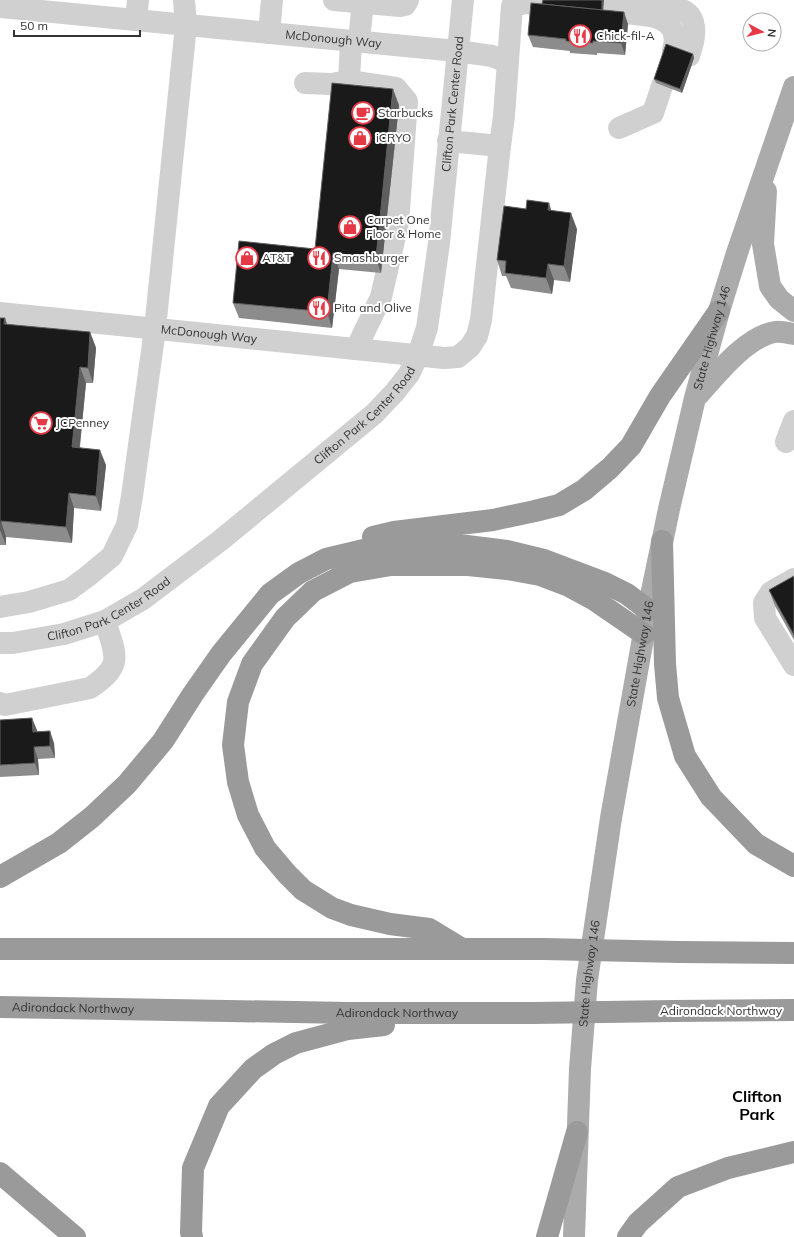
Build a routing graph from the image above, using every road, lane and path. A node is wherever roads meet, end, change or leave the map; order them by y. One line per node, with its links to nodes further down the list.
1 (184, 0): 13 (street)
2 (272, 0): 14 (street)
3 (334, 0): 7 (street)
4 (408, 0): 7 (street)
5 (463, 0): 16 (street, Clifton Park Center Road)
6 (622, 0): 12 (street)
7 (363, 2): 15 (street)
8 (513, 3): 9 (street); 17 (street)
9 (544, 5)
10 (0, 7): 11 (street, McDonough Way)
11 (137, 10): 13 (street, McDonough Way)
12 (603, 10)
13 (186, 25): 14 (street, McDonough Way); 29 (street)
14 (269, 33): 15 (street, McDonough Way)
15 (355, 41): 16 (street, McDonough Way); 18 (street)
16 (457, 51): 17 (street, McDonough Way); 23 (street, Clifton Park Center Road)
17 (508, 62): 24 (street)
18 (349, 81): 19 (street); 31 (street)
19 (305, 83)
20 (794, 87): 25 (main road, State Highway 146)
21 (669, 88): 22 (street)
22 (619, 128)
23 (448, 140): 24 (street); 32 (street, Clifton Park Center Road)
24 (500, 146): 32 (street, McDonough Way)
25 (767, 167): 26 (main road, State Highway 146); 27 (main road)
26 (720, 311): 33 (main road, State Highway 146); 37 (highway)
27 (794, 311)
28 (0, 313): 29 (street, McDonough Way)
29 (155, 329): 31 (street, McDonough Way); 39 (street)
30 (794, 334): 33 (main road)
31 (356, 349): 32 (street, McDonough Way)
32 (418, 355): 41 (street, Clifton Park Center Road)
33 (695, 398): 36 (main road, State Highway 146)
34 (794, 421): 35 (street)
35 (786, 442)
36 (662, 540): 40 (main road, State Highway 146); 46 (highway)
37 (326, 559): 40 (highway); 47 (highway)
38 (794, 579): 44 (street)
39 (0, 607)
40 (648, 610): 42 (main road, State Highway 146)
41 (105, 622): 43 (street, Clifton Park Center Road); 45 (street)
42 (644, 634): 49 (highway); 54 (main road, State Highway 146)
43 (0, 643)
44 (794, 665)
45 (0, 703)
46 (794, 866)
47 (0, 877)
48 (0, 949): 49 (highway)
49 (462, 949): 50 (highway, bridge)
50 (794, 953)
51 (0, 1007): 53 (highway, Adirondack Northway)
52 (794, 1010): 53 (highway, Adirondack Northway, bridge)
53 (498, 1014): 58 (highway)
54 (577, 1132): 59 (highway); 60 (main road, State Highway 146)
55 (794, 1152): 61 (highway)
56 (0, 1173): 57 (highway)
57 (74, 1237)
58 (192, 1237)
59 (547, 1237)
60 (574, 1237)
61 (628, 1237)

